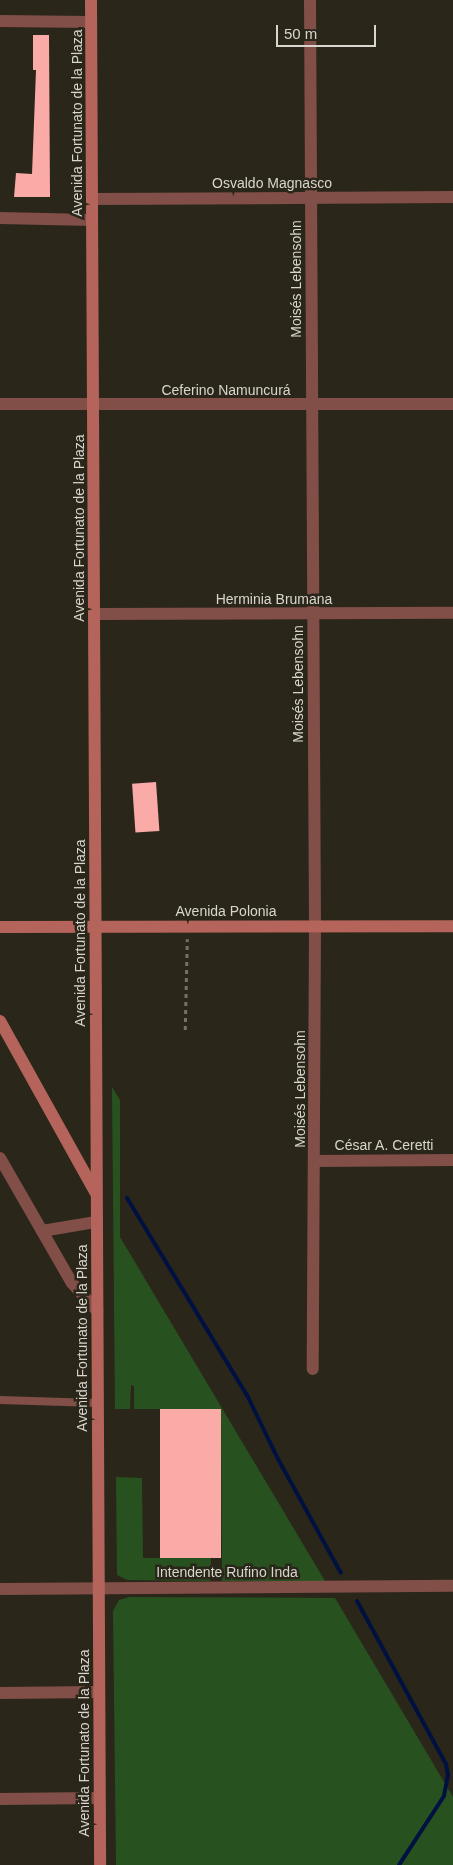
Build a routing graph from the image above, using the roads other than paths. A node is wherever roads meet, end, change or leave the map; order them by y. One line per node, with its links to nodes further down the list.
1 (91, 0): 4 (main road, Avenida Fortunato de la Plaza)
2 (310, 0): 6 (street, Moisés Lebensohn)
3 (0, 21): 4 (street)
4 (91, 22): 7 (main road, Avenida Fortunato de la Plaza)
5 (453, 197): 6 (street, Osvaldo Magnasco)
6 (311, 198): 7 (street, Osvaldo Magnasco); 11 (street, Moisés Lebensohn)
7 (92, 199): 9 (main road, Avenida Fortunato de la Plaza)
8 (0, 218): 9 (street)
9 (92, 220): 13 (main road, Avenida Fortunato de la Plaza)
10 (0, 404): 13 (street, Ceferino Namuncurá)
11 (312, 404): 12 (street, Ceferino Namuncurá); 13 (street, Ceferino Namuncurá); 16 (street, Moisés Lebensohn)
12 (453, 404)
13 (93, 405): 15 (main road, Avenida Fortunato de la Plaza)
14 (453, 613): 16 (street, Herminia Brumana)
15 (95, 614): 16 (street, Herminia Brumana); 20 (main road, Avenida Fortunato de la Plaza)
16 (313, 614): 17 (street, Moisés Lebensohn)
17 (315, 926): 18 (main road, Avenida Polonia); 20 (main road, Avenida Polonia); 24 (street, Moisés Lebensohn)
18 (453, 926)
19 (0, 927): 20 (main road, Avenida Polonia)
20 (95, 927): 25 (main road, Avenida Fortunato de la Plaza)
21 (0, 1021): 25 (main road)
22 (0, 1158): 27 (street)
23 (453, 1160): 24 (street, César A. Ceretti)
24 (315, 1161): 29 (street, Moisés Lebensohn)
25 (96, 1194): 26 (main road, Avenida Fortunato de la Plaza)
26 (96, 1222): 27 (street); 28 (main road, Avenida Fortunato de la Plaza)
27 (42, 1231): 28 (street)
28 (97, 1311): 31 (main road, Avenida Fortunato de la Plaza)
29 (314, 1369)
30 (0, 1400): 31 (lane)
31 (97, 1403): 33 (main road, Avenida Fortunato de la Plaza)
32 (453, 1586): 33 (street, Intendente Rufino Inda)
33 (98, 1587): 34 (street, Intendente Rufino Inda); 35 (main road, Avenida Fortunato de la Plaza)
34 (0, 1589)
35 (99, 1692): 36 (street); 37 (main road, Avenida Fortunato de la Plaza)
36 (0, 1693)
37 (99, 1798): 38 (street); 39 (main road, Avenida Fortunato de la Plaza)
38 (0, 1799)
39 (100, 1865)

